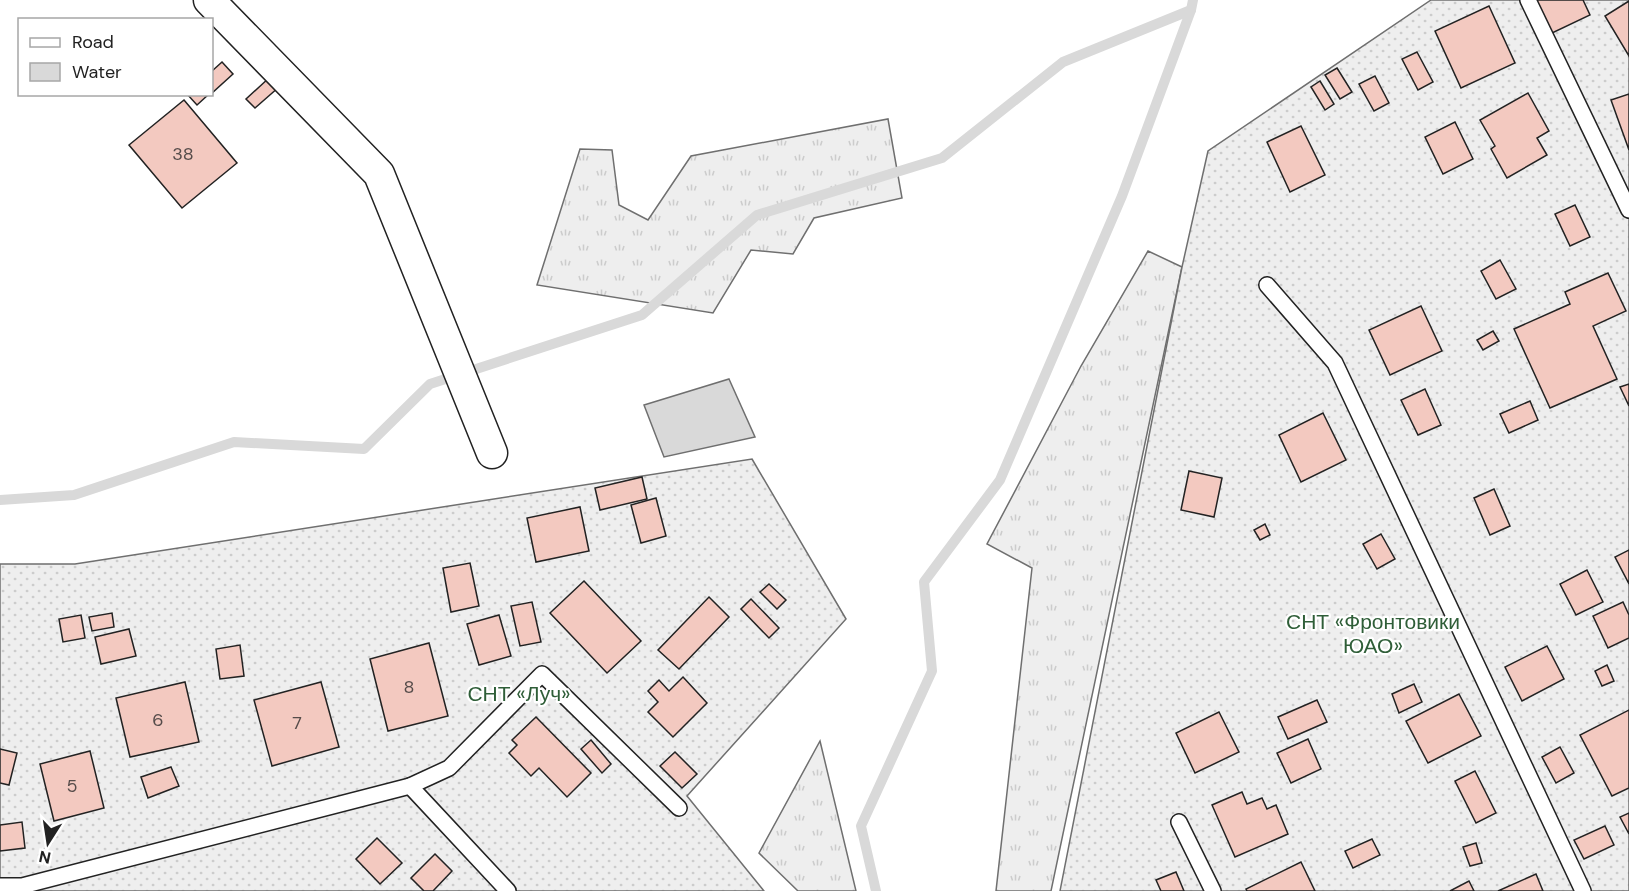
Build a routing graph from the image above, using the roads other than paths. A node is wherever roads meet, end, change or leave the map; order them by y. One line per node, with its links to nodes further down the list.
1 (209, 0): 5 (street)
2 (1528, 0): 3 (lane)
3 (1629, 210)
4 (1267, 285): 13 (lane)
5 (492, 453)
6 (410, 786): 7 (lane); 10 (lane); 11 (lane)
7 (679, 808)
8 (1179, 822): 12 (lane)
9 (0, 886): 10 (lane)
10 (27, 889)
11 (508, 891)
12 (1213, 891)
13 (1584, 891)

